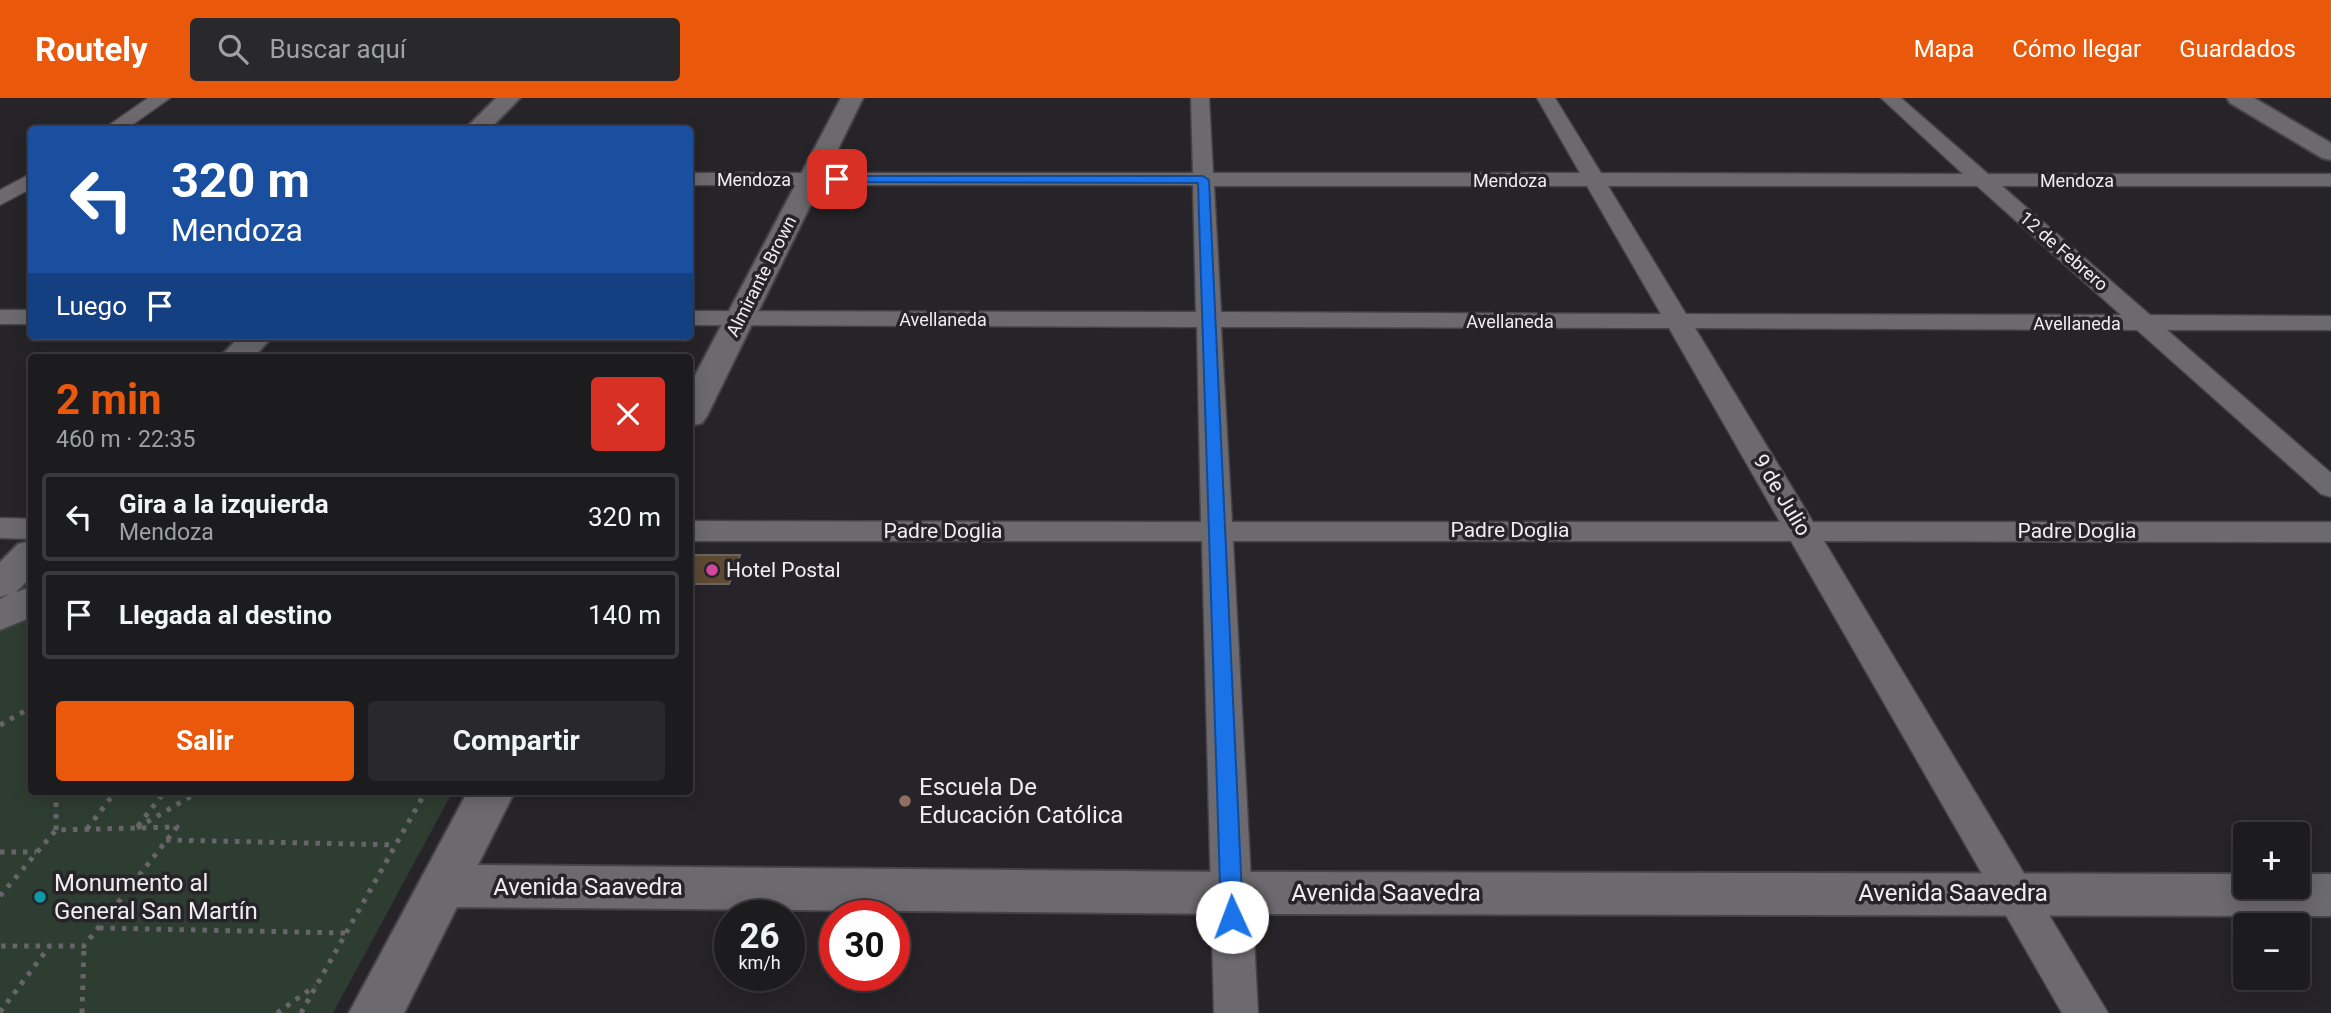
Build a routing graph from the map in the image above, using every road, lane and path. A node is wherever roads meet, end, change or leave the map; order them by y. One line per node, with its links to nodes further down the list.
1 (161, 98): 9 (street)
2 (509, 98): 10 (street)
3 (852, 98): 16 (street, Almirante Brown)
4 (1200, 98): 17 (street)
5 (1546, 98): 18 (street, 9 de Julio)
6 (1890, 98): 19 (street, 12 de Febrero)
7 (2238, 98): 12 (street)
8 (2258, 98): 11 (street)
9 (117, 126)
10 (479, 126)
11 (2331, 141)
12 (2331, 153)
13 (0, 178): 14 (street)
14 (28, 179)
15 (693, 179): 16 (street, Mendoza)
16 (811, 179): 17 (street, Mendoza); 26 (street, Almirante Brown)
17 (1203, 180): 18 (street, Mendoza); 27 (street)
18 (1594, 180): 19 (street, Mendoza); 28 (street, 9 de Julio)
19 (1983, 180): 20 (street, Mendoza); 29 (street, 12 de Febrero)
20 (2331, 180)
21 (28, 182): 22 (street)
22 (0, 199)
23 (0, 317): 24 (street)
24 (28, 317)
25 (693, 318): 26 (street, Avellaneda)
26 (740, 318): 27 (street, Avellaneda); 33 (street, Almirante Brown)
27 (1209, 320): 28 (street, Avellaneda); 39 (street)
28 (1679, 321): 29 (street, Avellaneda); 37 (street, 9 de Julio)
29 (2144, 323): 30 (street, Avellaneda); 34 (street, 12 de Febrero)
30 (2331, 323)
31 (254, 340): 32 (street)
32 (239, 354)
33 (693, 410)
34 (2331, 488)
35 (0, 528): 36 (street)
36 (28, 528)
37 (1803, 530): 39 (street, Padre Doglia); 40 (street, Padre Doglia); 64 (street, 9 de Julio)
38 (693, 531): 39 (street, Padre Doglia)
39 (1217, 531): 63 (street)
40 (2331, 532)
41 (28, 557): 42 (street)
42 (0, 583)
43 (28, 602): 44 (street)
44 (0, 616)
45 (28, 709): 46 (path)
46 (0, 725)
47 (56, 795): 56 (path)
48 (113, 795): 57 (path)
49 (162, 795): 55 (path)
50 (193, 795): 55 (path)
51 (419, 795): 54 (path)
52 (424, 795): 54 (path)
53 (490, 795): 62 (street)
54 (421, 801): 59 (path)
55 (137, 828): 57 (path); 58 (path)
56 (56, 830): 57 (path); 61 (path)
57 (86, 830)
58 (166, 840): 59 (path); 67 (path)
59 (396, 845): 68 (path)
60 (0, 852): 61 (path)
61 (37, 852): 66 (path)
62 (442, 886): 63 (street, Avenida Saavedra); 77 (street)
63 (1231, 893): 64 (street, Avenida Saavedra); 78 (street)
64 (2016, 893): 65 (street, Avenida Saavedra); 79 (street, 9 de Julio)
65 (2331, 895)
66 (0, 896)
67 (98, 928): 68 (path); 71 (path)
68 (346, 933): 72 (path)
69 (0, 946): 70 (path)
70 (50, 946): 71 (path); 73 (path)
71 (84, 946): 74 (path)
72 (318, 983): 75 (path); 76 (path)
73 (0, 1012)
74 (82, 1013)
75 (277, 1013)
76 (301, 1013)
77 (376, 1013)
78 (1236, 1013)
79 (2086, 1013)

